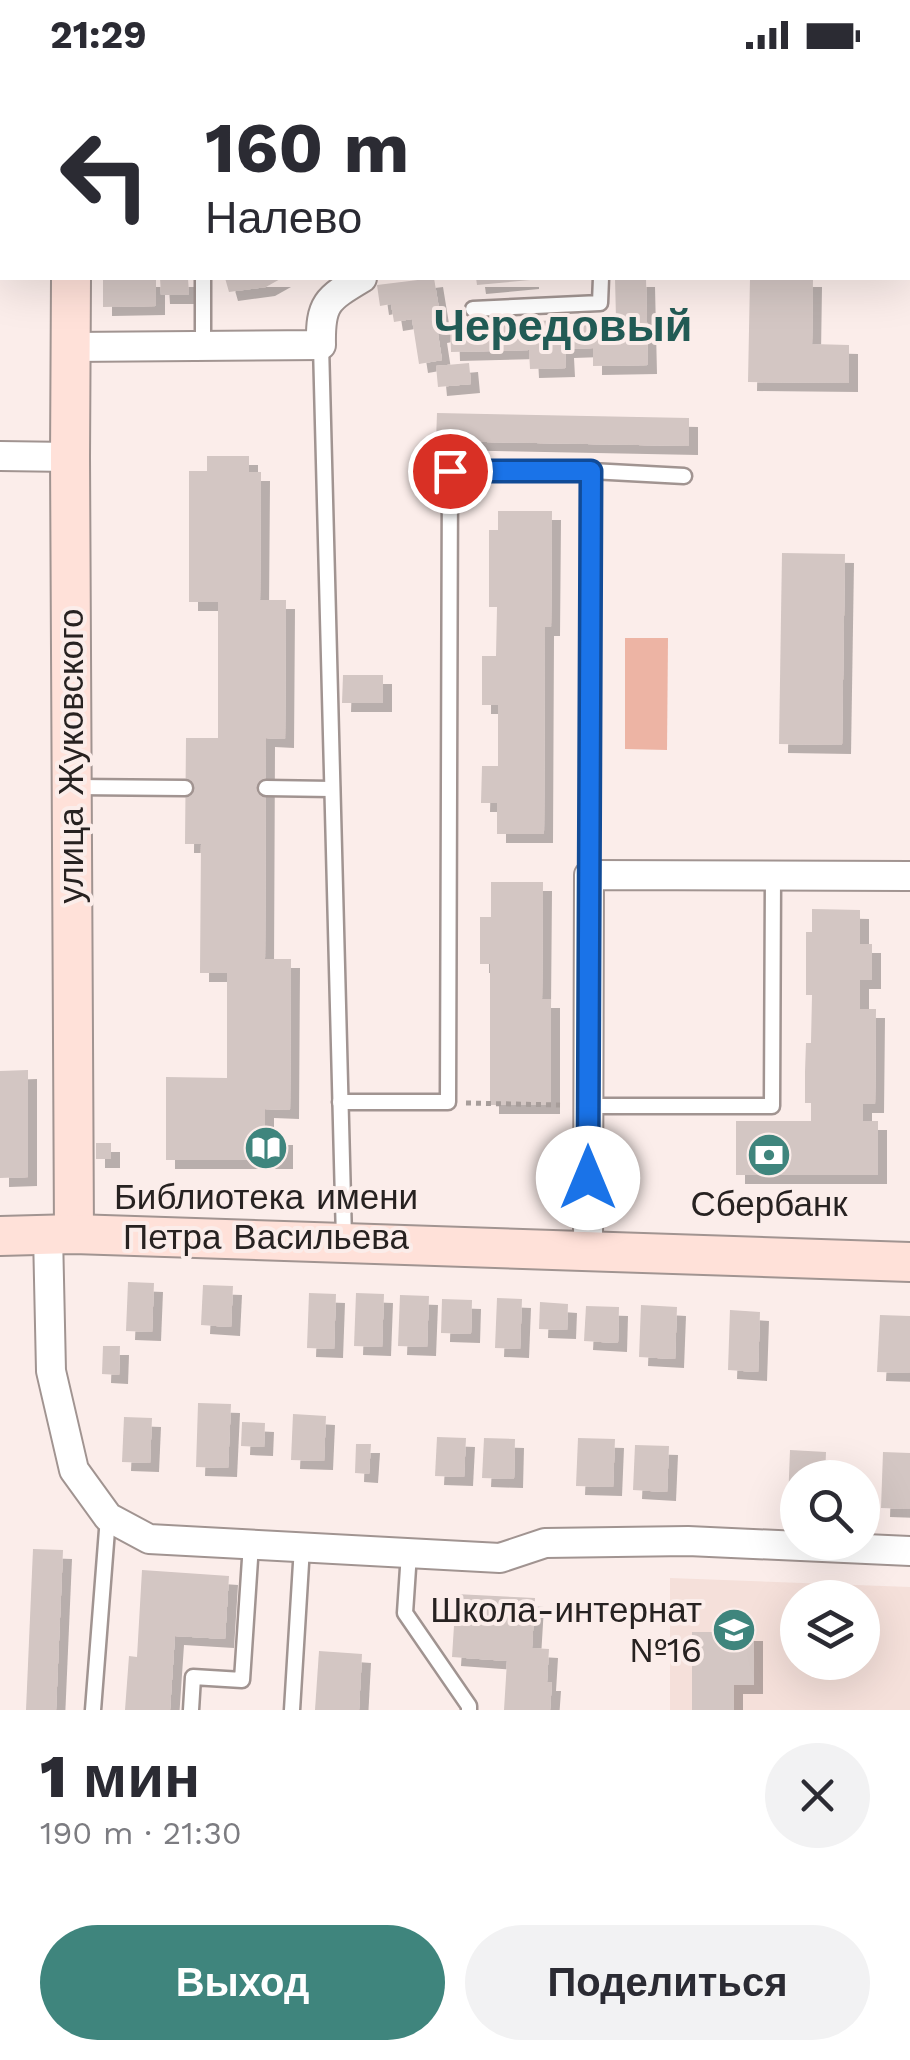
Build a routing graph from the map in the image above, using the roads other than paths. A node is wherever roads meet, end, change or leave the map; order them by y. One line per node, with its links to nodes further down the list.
1 (71, 280): 8 (street, улица Жуковского)
2 (203, 280): 7 (lane)
3 (359, 280): 6 (street)
4 (601, 280): 5 (lane)
5 (473, 309)
6 (322, 345): 7 (street); 16 (lane)
7 (203, 346): 8 (street)
8 (71, 347): 10 (street, улица Жуковского)
9 (0, 456): 10 (street)
10 (70, 457): 13 (street, улица Жуковского)
11 (591, 471): 12 (lane); 17 (lane); 20 (lane)
12 (684, 476)
13 (72, 787): 14 (lane); 22 (street, улица Жуковского)
14 (186, 788)
15 (266, 788): 16 (lane)
16 (332, 789): 20 (lane)
17 (589, 874): 18 (street); 21 (street)
18 (773, 875): 19 (street); 21 (lane)
19 (910, 876)
20 (340, 1102): 24 (lane)
21 (588, 1106): 25 (street)
22 (61, 1234): 23 (street); 24 (street); 27 (street, улица Жуковского)
23 (0, 1236)
24 (344, 1242): 25 (street)
25 (588, 1251): 26 (street)
26 (910, 1262)
27 (108, 1516): 28 (street); 32 (lane)
28 (251, 1544): 29 (street); 33 (lane)
29 (302, 1547): 31 (street); 34 (lane)
30 (910, 1551): 31 (street)
31 (409, 1552): 35 (lane)
32 (93, 1710)
33 (191, 1710)
34 (292, 1710)
35 (469, 1710)

